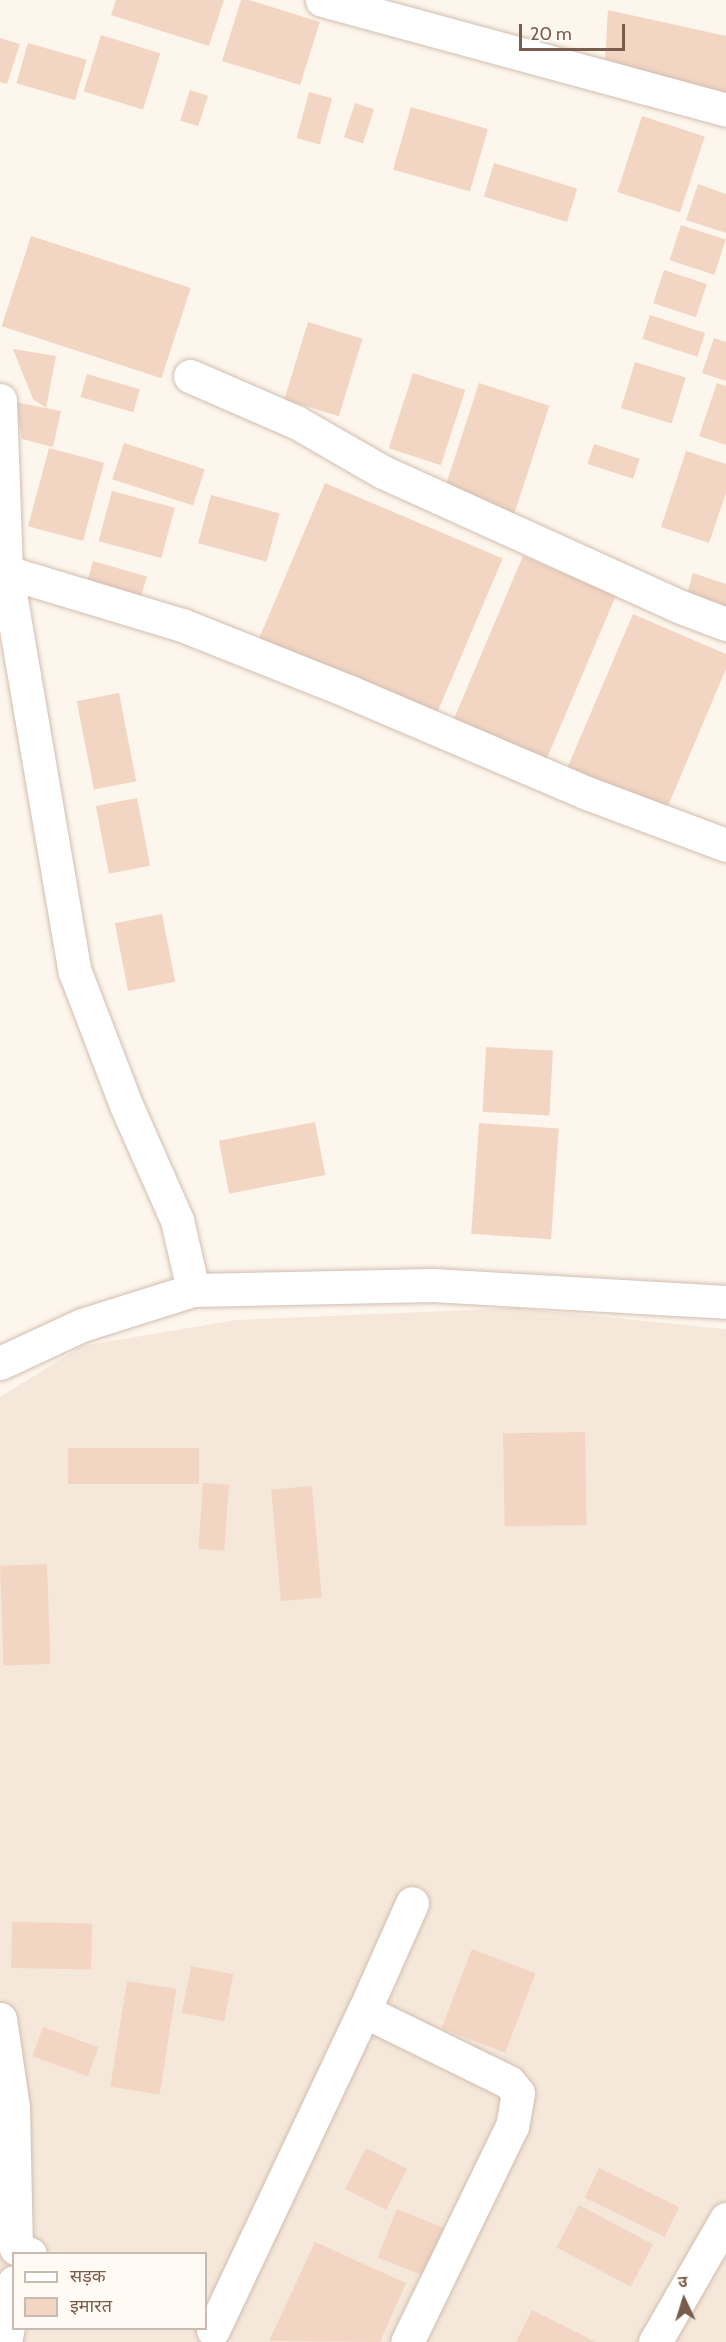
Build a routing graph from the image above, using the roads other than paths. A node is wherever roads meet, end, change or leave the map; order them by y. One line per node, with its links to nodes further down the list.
1 (322, 0): 2 (street)
2 (726, 110)
3 (190, 376): 6 (street)
4 (0, 400): 5 (street)
5 (3, 570): 7 (street); 8 (street)
6 (726, 624)
7 (726, 845)
8 (193, 1290): 9 (street); 10 (street)
9 (726, 1302)
10 (0, 1363)
11 (412, 1903): 12 (street)
12 (364, 2011): 18 (street); 20 (street)
13 (0, 2019): 14 (street)
14 (7, 2106): 16 (street)
15 (726, 2219): 21 (street)
16 (21, 2252)
17 (12, 2302): 19 (street)
18 (219, 2333)
19 (5, 2342)
20 (407, 2342)
21 (655, 2342)

